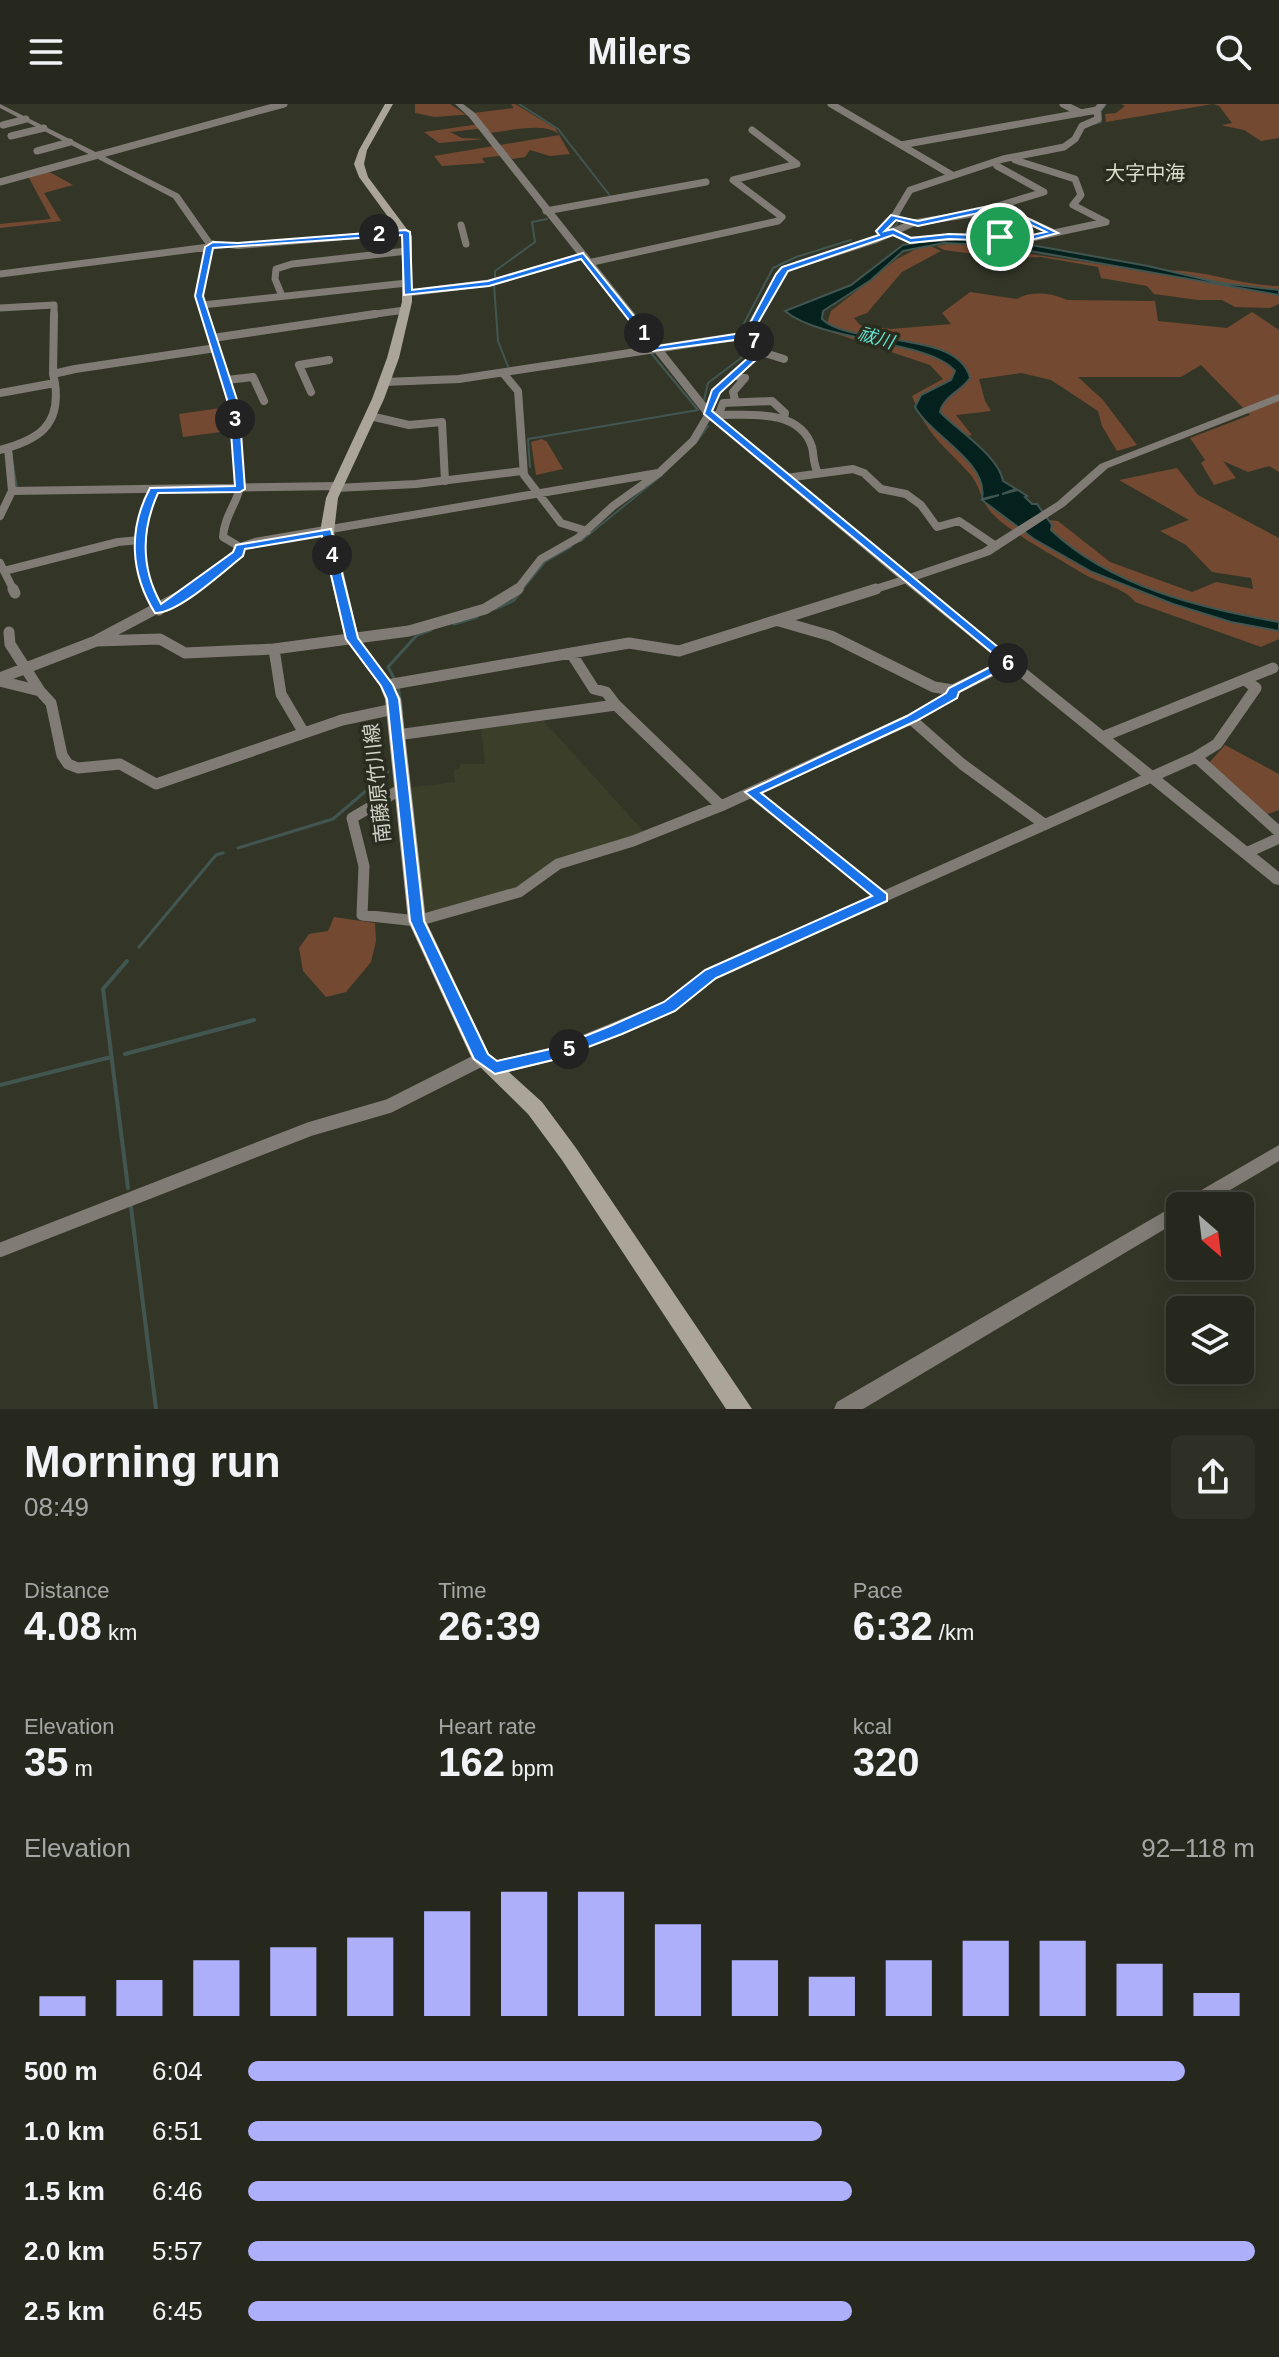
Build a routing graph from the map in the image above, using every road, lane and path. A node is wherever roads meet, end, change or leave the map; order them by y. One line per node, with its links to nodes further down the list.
1 (284, 104): 17 (street)
2 (389, 104): 27 (main road)
3 (459, 104): 23 (street)
4 (831, 104): 15 (street)
5 (1063, 104): 8 (street)
6 (0, 105): 9 (street)
7 (1100, 107): 8 (street); 18 (street)
8 (1082, 113): 15 (street)
9 (26, 119): 10 (street); 11 (street)
10 (3, 125)
11 (44, 128): 13 (street); 14 (street)
12 (752, 130): 34 (street)
13 (11, 136)
14 (70, 142): 16 (street); 17 (street)
15 (901, 145): 19 (street)
16 (37, 151)
17 (97, 156): 20 (street); 32 (street)
18 (993, 165): 19 (street); 22 (street); 29 (street)
19 (952, 175): 24 (street)
20 (0, 182)
21 (706, 182): 23 (street)
22 (998, 207): 25 (street); 29 (street)
23 (546, 211): 34 (street)
24 (899, 214): 25 (street); 30 (street)
25 (913, 223): 28 (street)
26 (461, 225): 31 (street)
27 (406, 232): 32 (street); 33 (main road, 南藤原竹川線)
28 (893, 232): 29 (street); 30 (street)
29 (1054, 233)
30 (883, 234): 41 (street)
31 (466, 244)
32 (211, 246): 35 (street); 38 (street)
33 (407, 251): 36 (main road, 南藤原竹川線); 37 (street)
34 (585, 259): 36 (street); 44 (street)
35 (0, 274)
36 (407, 288): 37 (street); 40 (main road, 南藤原竹川線)
37 (282, 296): 38 (street)
38 (202, 305): 42 (street)
39 (0, 308): 50 (street)
40 (405, 310): 42 (street); 52 (main road, 南藤原竹川線)
41 (752, 334): 44 (street); 45 (street)
42 (213, 338): 43 (street)
43 (216, 348): 50 (street); 51 (street)
44 (656, 349): 48 (street); 58 (street)
45 (755, 350): 46 (street); 49 (street)
46 (784, 359)
47 (329, 360): 53 (street)
48 (503, 373): 52 (street); 62 (street)
49 (733, 375): 56 (street); 58 (street)
50 (54, 378): 54 (street); 61 (street)
51 (227, 380): 57 (street); 68 (street)
52 (384, 382): 59 (main road, 南藤原竹川線)
53 (311, 392)
54 (0, 393)
55 (1279, 397): 76 (street)
56 (735, 400): 58 (street); 60 (street)
57 (264, 401)
58 (711, 414): 60 (street); 64 (street); 65 (street)
59 (370, 416): 66 (street); 67 (main road, 南藤原竹川線)
60 (784, 418): 63 (street)
61 (6, 450): 69 (street)
62 (522, 471): 66 (street); 71 (street)
63 (817, 471): 65 (street); 76 (street)
64 (659, 473): 71 (street); 73 (street)
65 (786, 478): 79 (street)
66 (445, 481): 67 (street)
67 (337, 487): 68 (street); 74 (main road, 南藤原竹川線)
68 (240, 489): 70 (street); 77 (street)
69 (16, 490): 70 (street); 72 (street)
70 (153, 491): 75 (street)
71 (538, 494): 73 (street); 74 (street)
72 (0, 516)
73 (587, 531): 84 (street)
74 (327, 532): 77 (street); 84 (main road, 南藤原竹川線)
75 (140, 540): 78 (street); 81 (street)
76 (996, 546): 79 (street)
77 (240, 547): 81 (street)
78 (2, 567): 80 (street)
79 (907, 579): 82 (street); 88 (street)
80 (15, 593)
81 (159, 610): 85 (street)
82 (778, 621): 87 (street); 94 (street)
83 (9, 632): 89 (street)
84 (352, 639): 86 (street); 93 (main road, 南藤原竹川線)
85 (96, 641): 86 (street); 89 (street)
86 (274, 649): 99 (street)
87 (571, 653): 93 (street); 96 (street)
88 (1010, 662): 94 (street); 101 (street)
89 (26, 668): 91 (street); 95 (street)
90 (1273, 668): 92 (street)
91 (0, 679): 95 (street)
92 (1245, 680): 101 (street); 102 (street)
93 (387, 685): 97 (main road, 南藤原竹川線)
94 (953, 690): 98 (street)
95 (40, 691): 99 (street)
96 (616, 705): 100 (street); 106 (street)
97 (394, 709): 99 (street); 100 (main road, 南藤原竹川線)
98 (911, 719): 105 (street); 107 (street)
99 (304, 733)
100 (397, 735): 104 (main road, 南藤原竹川線)
101 (1102, 737): 103 (street)
102 (1196, 757): 103 (street); 108 (street)
103 (1150, 776): 107 (street); 109 (street)
104 (401, 789): 112 (main road, 南藤原竹川線); 112 (street)
105 (751, 792): 106 (street); 111 (street)
106 (721, 806): 112 (street)
107 (1044, 824): 111 (street)
108 (1279, 835): 109 (street)
109 (1246, 853): 110 (street)
110 (1279, 880)
111 (882, 897): 113 (street)
112 (417, 921): 113 (main road, 南藤原竹川線)
113 (488, 1063): 117 (street); 118 (main road, 南藤原竹川線)
114 (1279, 1152): 115 (street)
115 (1211, 1192)
116 (1166, 1218): 119 (street)
117 (0, 1250)
118 (740, 1409)
119 (844, 1409)

